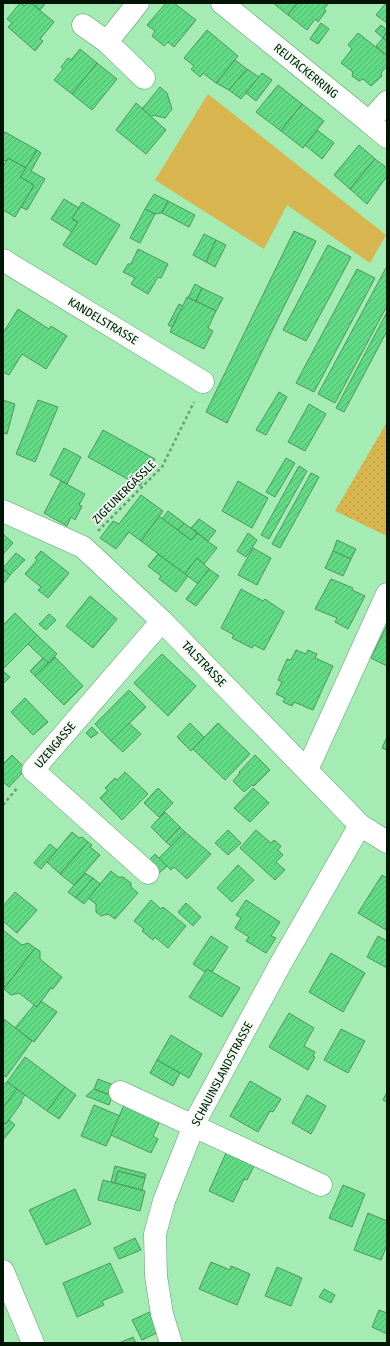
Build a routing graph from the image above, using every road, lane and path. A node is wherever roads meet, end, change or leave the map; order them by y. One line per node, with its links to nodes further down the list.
1 (138, 3): 4 (street)
2 (222, 3): 7 (street, REUTACKERRING)
3 (83, 25): 4 (street)
4 (107, 42): 5 (street)
5 (144, 78)
6 (387, 102): 7 (street)
7 (369, 122): 8 (street, REUTACKERRING)
8 (387, 137)
9 (3, 260): 10 (street, KANDELSTRASSE)
10 (203, 382): 12 (path, ZIGEUNERGÄSSLE)
11 (3, 511): 12 (street, TALSTRASSE)
12 (83, 547): 14 (street, TALSTRASSE)
13 (387, 594): 15 (street)
14 (162, 621): 15 (street, TALSTRASSE); 18 (street, UZENGASSE)
15 (307, 770): 16 (street, TALSTRASSE)
16 (360, 825): 17 (street, TALSTRASSE); 20 (street, SCHAUINSLANDSTRASSE)
17 (387, 842)
18 (148, 873)
19 (120, 1092): 20 (street)
20 (194, 1126): 21 (street); 24 (street, SCHAUINSLANDSTRASSE)
21 (321, 1185)
22 (3, 1271): 23 (street)
23 (32, 1343)
24 (171, 1343)

